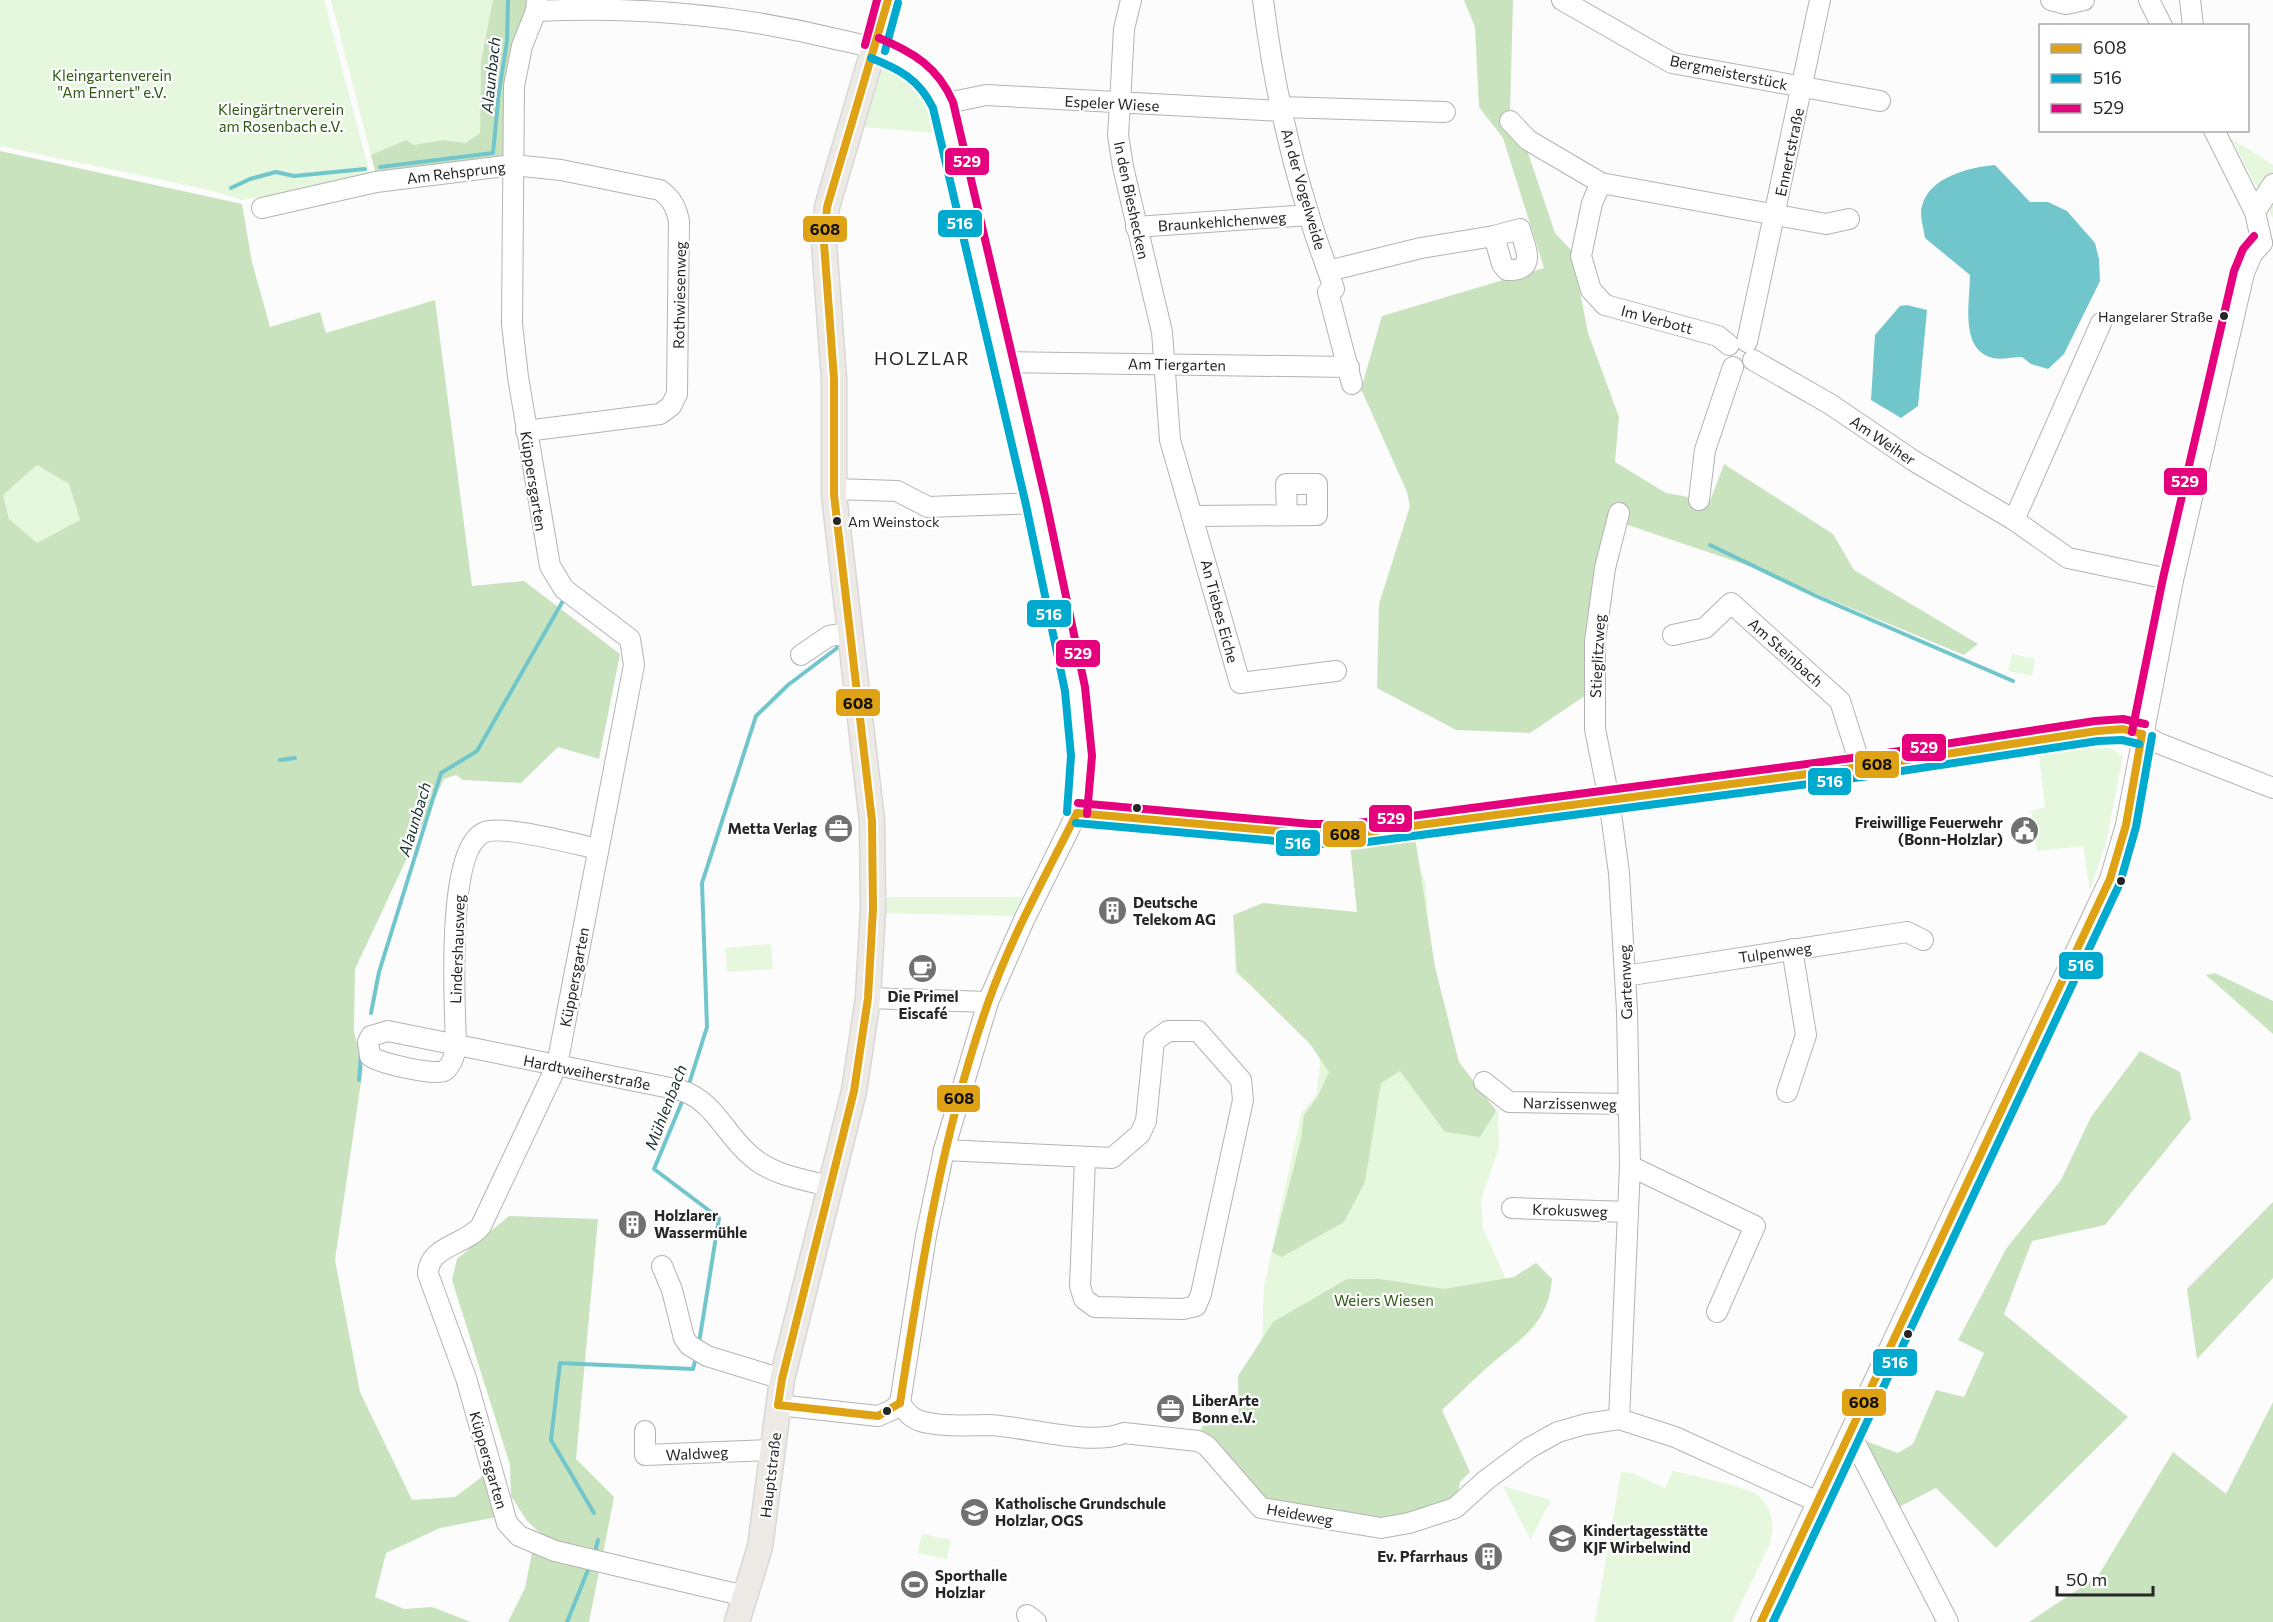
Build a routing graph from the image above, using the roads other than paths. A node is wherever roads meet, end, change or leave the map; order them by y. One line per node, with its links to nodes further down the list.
1 (888, 0): 13 (main road, Hauptstraße)
2 (1131, 0): 17 (street, In den Bieshecken)
3 (1263, 0): 18 (street, An der Vogelweide)
4 (1562, 0): 14 (street, Bergmeisterstück)
5 (1820, 0): 14 (street, Ennertstraße)
6 (2051, 0): 7 (street)
7 (2084, 0)
8 (2150, 0): 11 (street)
9 (2190, 0): 12 (street)
10 (536, 6): 13 (street, Am Rehsprung); 22 (street, Am Rehsprung)
11 (2161, 24)
12 (2193, 24)
13 (875, 48): 16 (street, Am Rehsprung); 40 (main road, Hauptstraße)
14 (1802, 88): 15 (street, Ennertstraße); 28 (street, Ennertstraße)
15 (1880, 101)
16 (943, 104): 17 (street, Espeler Wiese); 36 (street, Am Rehsprung)
17 (1120, 104): 18 (street, Espeler Wiese); 30 (street, In den Bieshecken)
18 (1282, 109): 19 (street, An der Vogelweide); 27 (street, An der Vogelweide)
19 (1445, 112)
20 (1510, 121): 23 (street)
21 (2215, 132): 26 (street)
22 (513, 165): 25 (street, Am Rehsprung); 39 (street, Küppersgarten); 39 (street, Rothwiesenweg)
23 (1601, 183): 28 (street); 35 (street, Im Verbott)
24 (2273, 184): 26 (street)
25 (262, 208)
26 (2255, 213): 32 (street)
27 (1309, 215): 30 (street, Braunkehlchenweg); 33 (street, An der Vogelweide)
28 (1776, 216): 29 (street, Ennertstraße); 35 (street, Ennertstraße)
29 (1849, 219)
30 (1136, 227): 37 (street, In den Bieshecken)
31 (1494, 236): 33 (street)
32 (2267, 242): 47 (street)
33 (1328, 271): 38 (street, An der Vogelweide)
34 (2101, 323): 46 (street)
35 (1743, 349): 41 (street); 46 (street, Am Weiher)
36 (1004, 362): 37 (street, Am Tiergarten); 42 (street, Am Rehsprung)
37 (1163, 363): 38 (street, Am Tiergarten); 45 (street, An Tiebes Eiche)
38 (1349, 370)
39 (526, 431): 57 (street, Küppersgarten)
40 (834, 489): 42 (street); 48 (main road, Hauptstraße)
41 (1699, 500)
42 (1036, 502): 56 (street, Am Rehsprung)
43 (1619, 513): 55 (street, Stieglitzweg)
44 (1287, 515): 45 (street)
45 (1194, 516): 51 (street, An Tiebes Eiche)
46 (2014, 520): 47 (street, Am Weiher)
47 (2174, 580): 52 (street)
48 (849, 633): 50 (street); 61 (main road, Hauptstraße)
49 (1673, 634): 53 (street, Am Steinbach)
50 (801, 655)
51 (1336, 671)
52 (2142, 734): 53 (street); 54 (street); 81 (street)
53 (1861, 767): 55 (street)
54 (2273, 788)
55 (1609, 799): 56 (street); 60 (street, Gartenweg)
56 (1077, 813): 62 (street)
57 (598, 849): 63 (street, Lindershausweg); 64 (street, Küppersgarten)
58 (1923, 940): 59 (street, Tulpenweg)
59 (1792, 949): 60 (street, Tulpenweg); 66 (street)
60 (1625, 976): 67 (street, Gartenweg)
61 (868, 998): 62 (street); 71 (main road, Hauptstraße)
62 (988, 1002): 68 (street)
63 (456, 1045): 64 (street, Hardtweiherstraße)
64 (557, 1065): 71 (street, Hardtweiherstraße); 84 (street, Küppersgarten)
65 (1484, 1082): 67 (street, Narzissenweg)
66 (1787, 1092)
67 (1627, 1104): 70 (street, Gartenweg)
68 (944, 1150): 69 (street); 77 (street)
69 (1084, 1158): 69 (street)
70 (1630, 1166): 73 (street, Gartenweg); 75 (street)
71 (829, 1186): 76 (main road, Hauptstraße)
72 (1512, 1208): 73 (street, Krokusweg)
73 (1628, 1212): 79 (street, Gartenweg)
74 (662, 1266): 76 (street)
75 (1718, 1312)
76 (782, 1379): 78 (main road, Hauptstraße)
77 (900, 1403): 78 (street); 79 (street, Heideweg)
78 (778, 1406): 82 (main road, Hauptstraße)
79 (1619, 1419): 83 (street, Heideweg)
80 (645, 1431): 82 (street, Waldweg)
81 (1851, 1435): 83 (street); 87 (street)
82 (772, 1450): 84 (main road, Hauptstraße)
83 (1818, 1502): 86 (street)
84 (745, 1596): 85 (main road, Hauptstraße)
85 (737, 1622)
86 (1761, 1622)
87 (1948, 1622)

